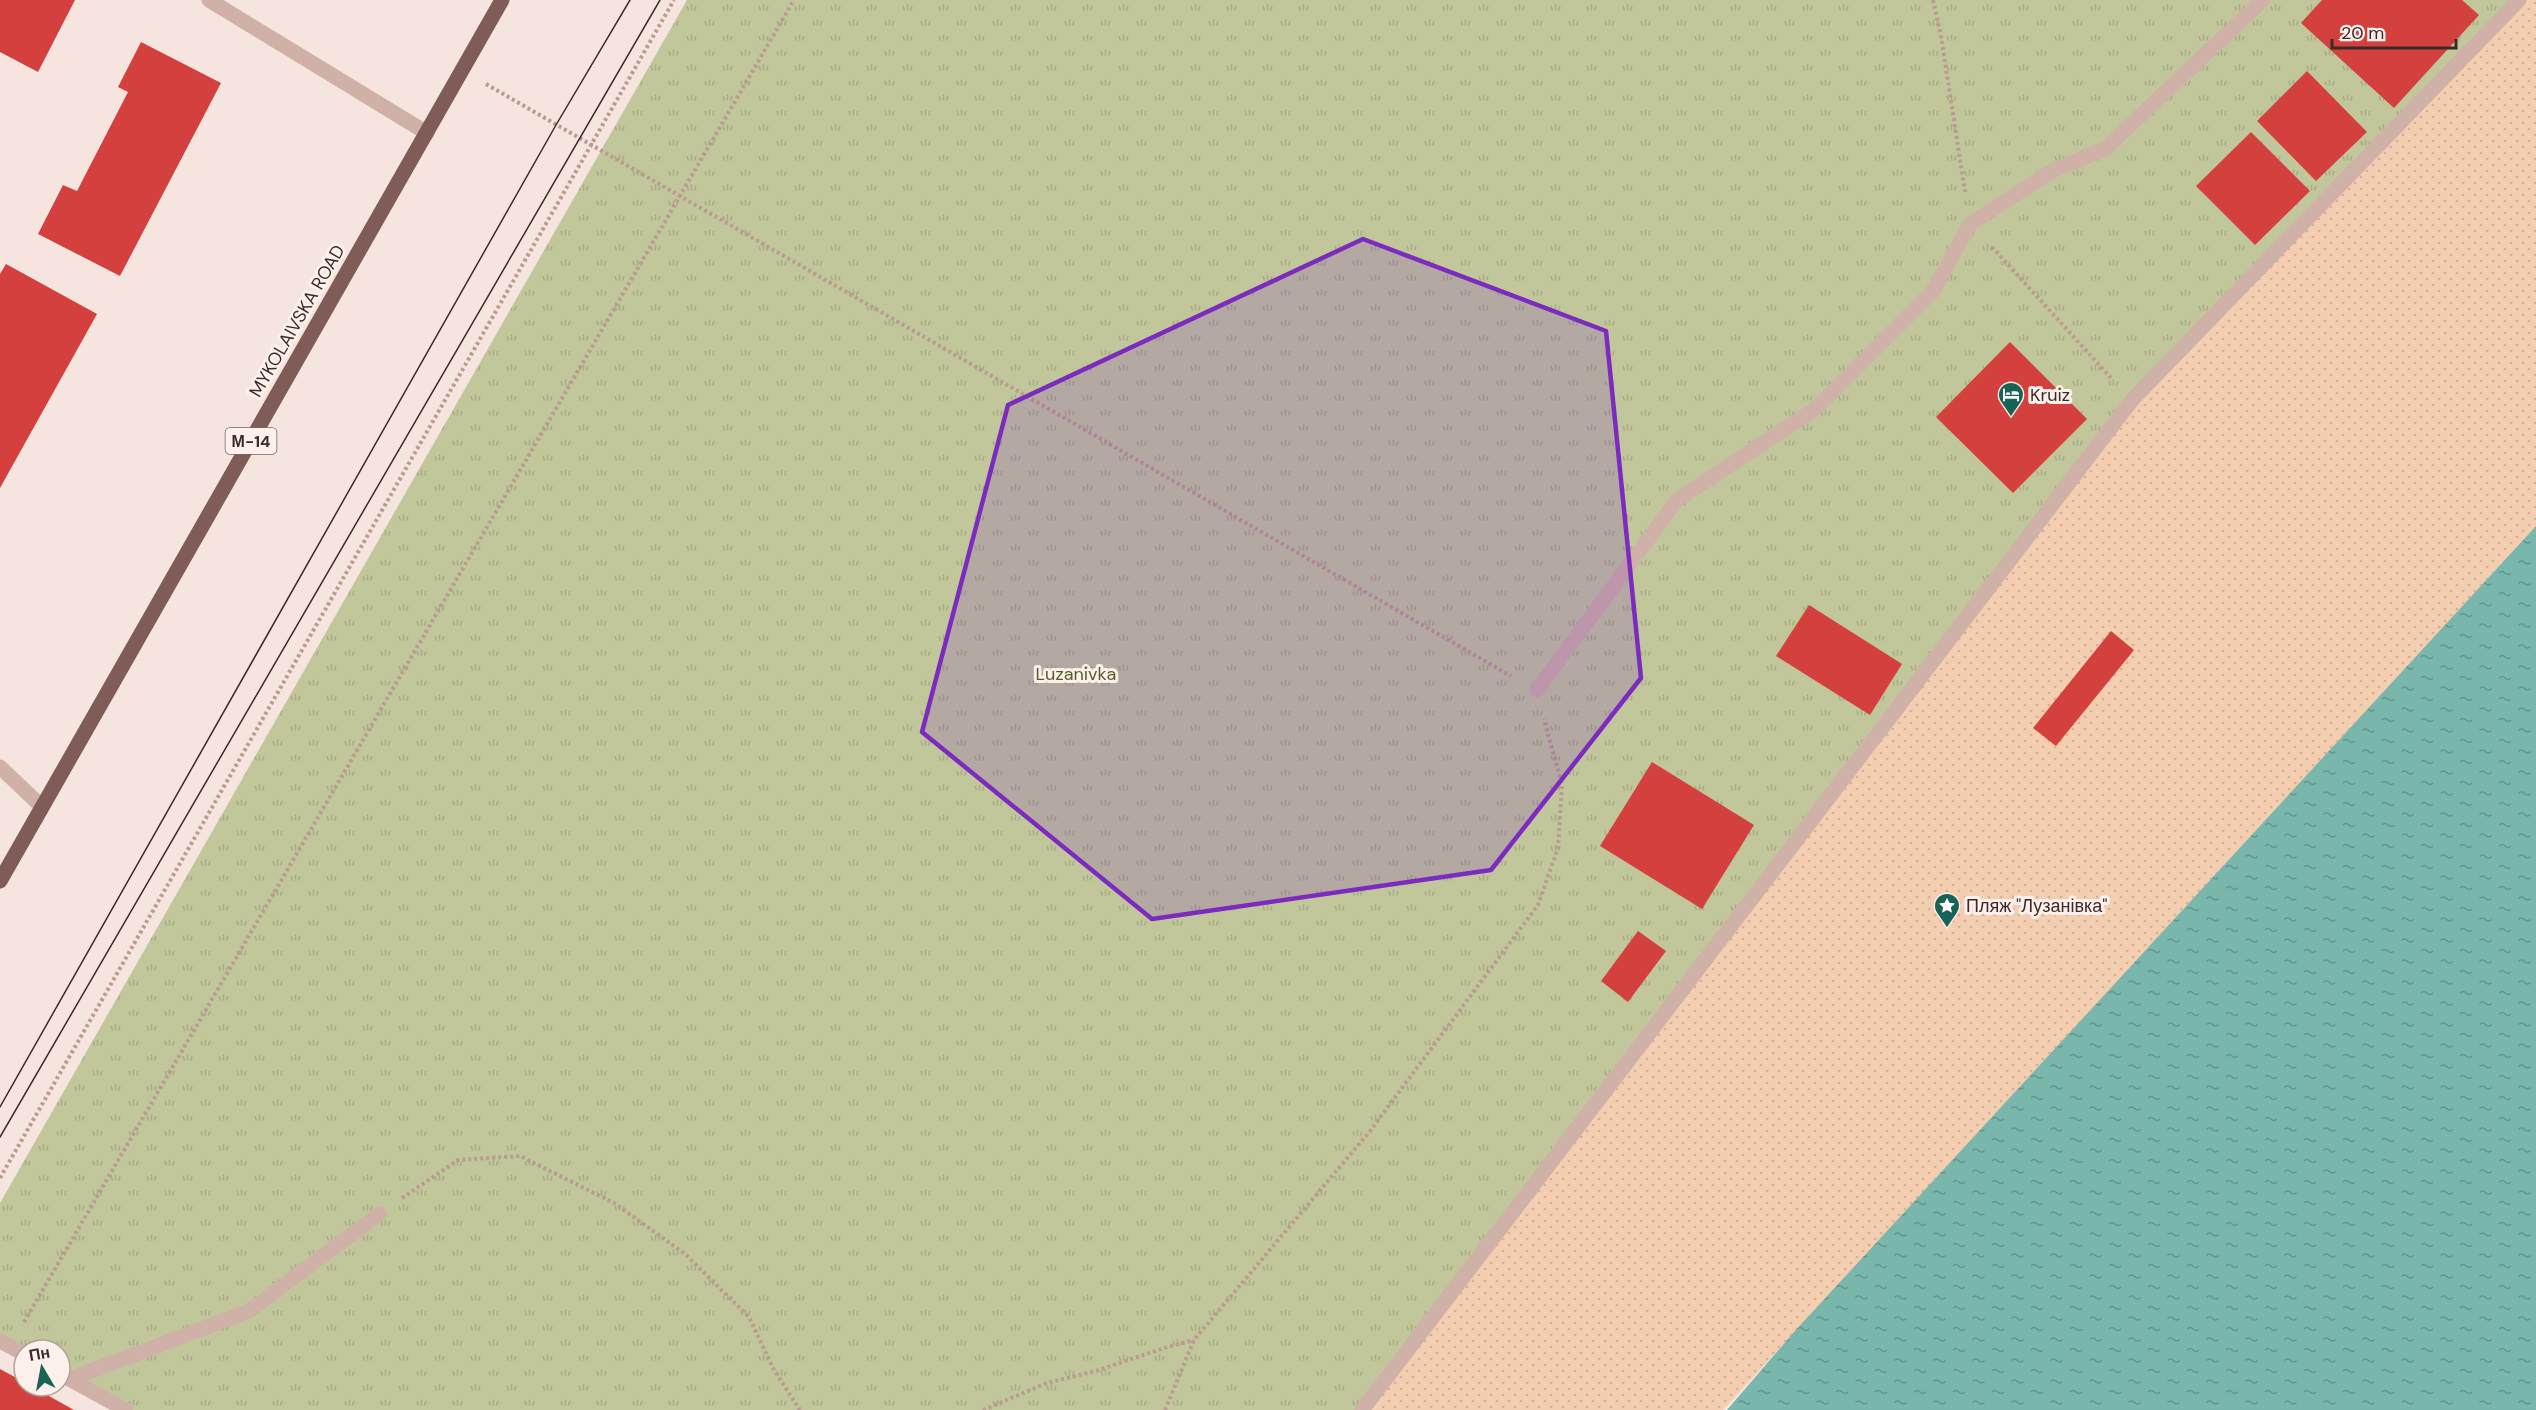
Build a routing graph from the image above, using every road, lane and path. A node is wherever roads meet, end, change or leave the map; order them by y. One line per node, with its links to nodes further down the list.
1 (209, 0): 8 (street)
2 (502, 0): 7 (main road, MYKOLAIVSKA ROAD / М-14)
3 (674, 0): 9 (path)
4 (794, 0): 10 (path)
5 (2263, 0): 11 (street)
6 (2519, 0): 25 (street)
7 (462, 70): 8 (main road, MYKOLAIVSKA ROAD / М-14); 9 (path)
8 (427, 133): 13 (main road, MYKOLAIVSKA ROAD / М-14)
9 (590, 144): 10 (path); 15 (path)
10 (682, 197): 11 (path); 18 (path)
11 (1537, 690): 17 (path)
12 (0, 767): 13 (street)
13 (42, 807): 14 (main road, MYKOLAIVSKA ROAD / М-14)
14 (0, 881)
15 (0, 1178)
16 (379, 1214): 19 (street); 22 (path)
17 (1194, 1340): 23 (path); 24 (path)
18 (5, 1344)
19 (72, 1374)
20 (72, 1381): 21 (street)
21 (126, 1410)
22 (801, 1410)
23 (983, 1410)
24 (1165, 1410)
25 (1362, 1410)

